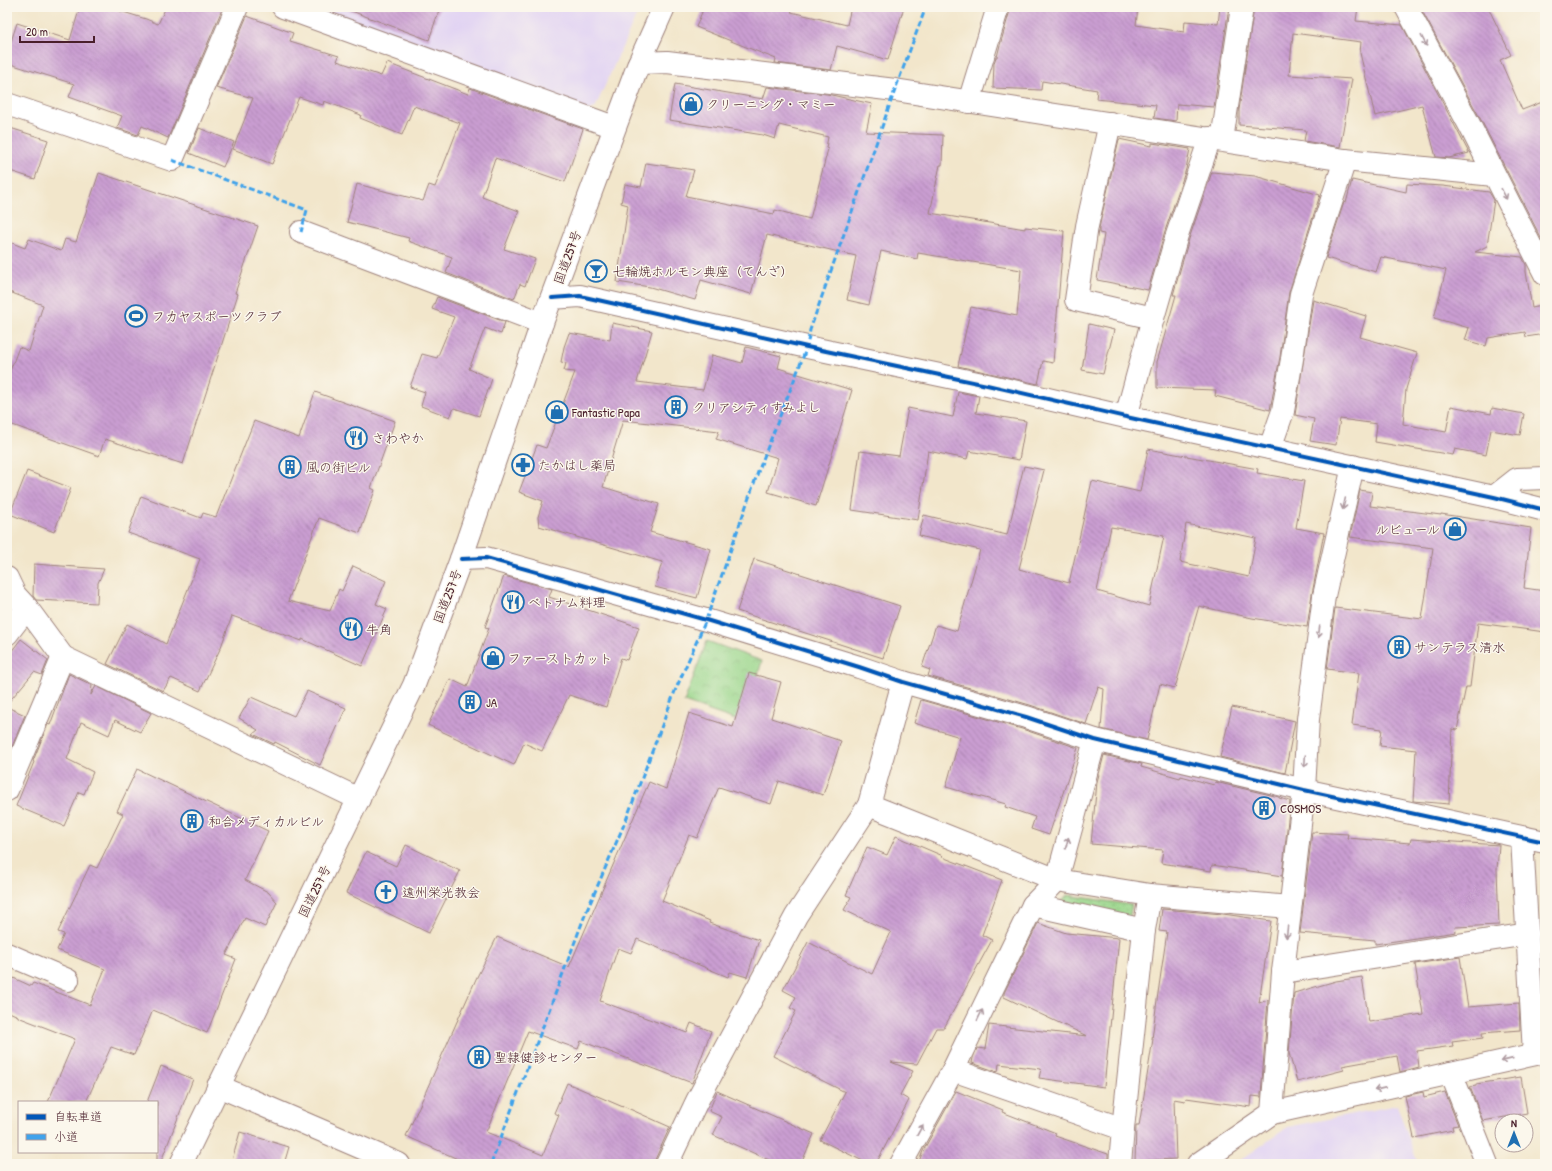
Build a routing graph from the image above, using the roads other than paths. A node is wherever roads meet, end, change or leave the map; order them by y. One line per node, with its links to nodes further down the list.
1 (237, 7): 9 (main road)
2 (283, 7): 11 (main road)
3 (664, 7): 7 (main road, 国道257号)
4 (998, 7): 8 (main road)
5 (1242, 7): 12 (main road)
6 (1406, 7): 14 (main road, one-way to 14)
7 (638, 63): 8 (main road); 11 (main road, 国道257号)
8 (969, 102): 10 (main road)
9 (7, 104)
10 (1110, 123): 12 (main road); 18 (main road)
11 (614, 127): 17 (main road, 国道257号)
12 (1216, 139): 13 (main road); 18 (main road)
13 (1345, 160): 14 (main road); 21 (main road)
14 (1494, 175): 16 (main road, one-way to 16)
15 (301, 232): 19 (main road)
16 (1545, 274)
17 (552, 298): 19 (main road, 国道257号); 20 (main road)
18 (1153, 318): 20 (main road)
19 (542, 323): 26 (main road, 国道257号)
20 (1126, 417): 21 (main road)
21 (1270, 448): 22 (main road)
22 (1353, 466): 24 (main road); 34 (main road, one-way to 34)
23 (1545, 478): 24 (main road)
24 (1494, 496): 25 (main road)
25 (1545, 510)
26 (461, 559): 31 (main road); 35 (main road, 国道257号)
27 (7, 578): 28 (main road)
28 (27, 608): 29 (main road); 30 (main road)
29 (7, 634)
30 (62, 657): 33 (main road); 35 (main road)
31 (903, 682): 32 (main road); 36 (main road)
32 (1095, 740): 34 (main road); 39 (main road, one-way to 32)
33 (7, 790)
34 (1304, 790): 37 (main road); 42 (main road)
35 (359, 799): 51 (main road, 国道257号)
36 (870, 805): 39 (main road); 56 (main road)
37 (1522, 838): 38 (main road); 44 (main road)
38 (1545, 842)
39 (1057, 880): 40 (main road); 41 (main road)
40 (1150, 895): 42 (main road); 43 (main road)
41 (1033, 906): 43 (main road); 49 (main road, one-way to 41)
42 (1290, 907): 46 (main road, one-way to 46)
43 (1144, 930): 53 (main road)
44 (1528, 934): 46 (main road); 48 (main road)
45 (7, 954): 47 (main road)
46 (1283, 972): 52 (main road)
47 (68, 980)
48 (1539, 1053): 50 (main road, one-way to 50)
49 (954, 1070): 53 (main road); 57 (main road, one-way to 49)
50 (1451, 1073): 52 (main road, one-way to 52); 60 (main road)
51 (218, 1086): 54 (main road, 国道257号); 55 (main road)
52 (1272, 1113): 59 (main road)
53 (1123, 1129): 58 (main road)
54 (180, 1164)
55 (399, 1164)
56 (667, 1164)
57 (901, 1164)
58 (1120, 1164)
59 (1198, 1164)
60 (1488, 1164)

